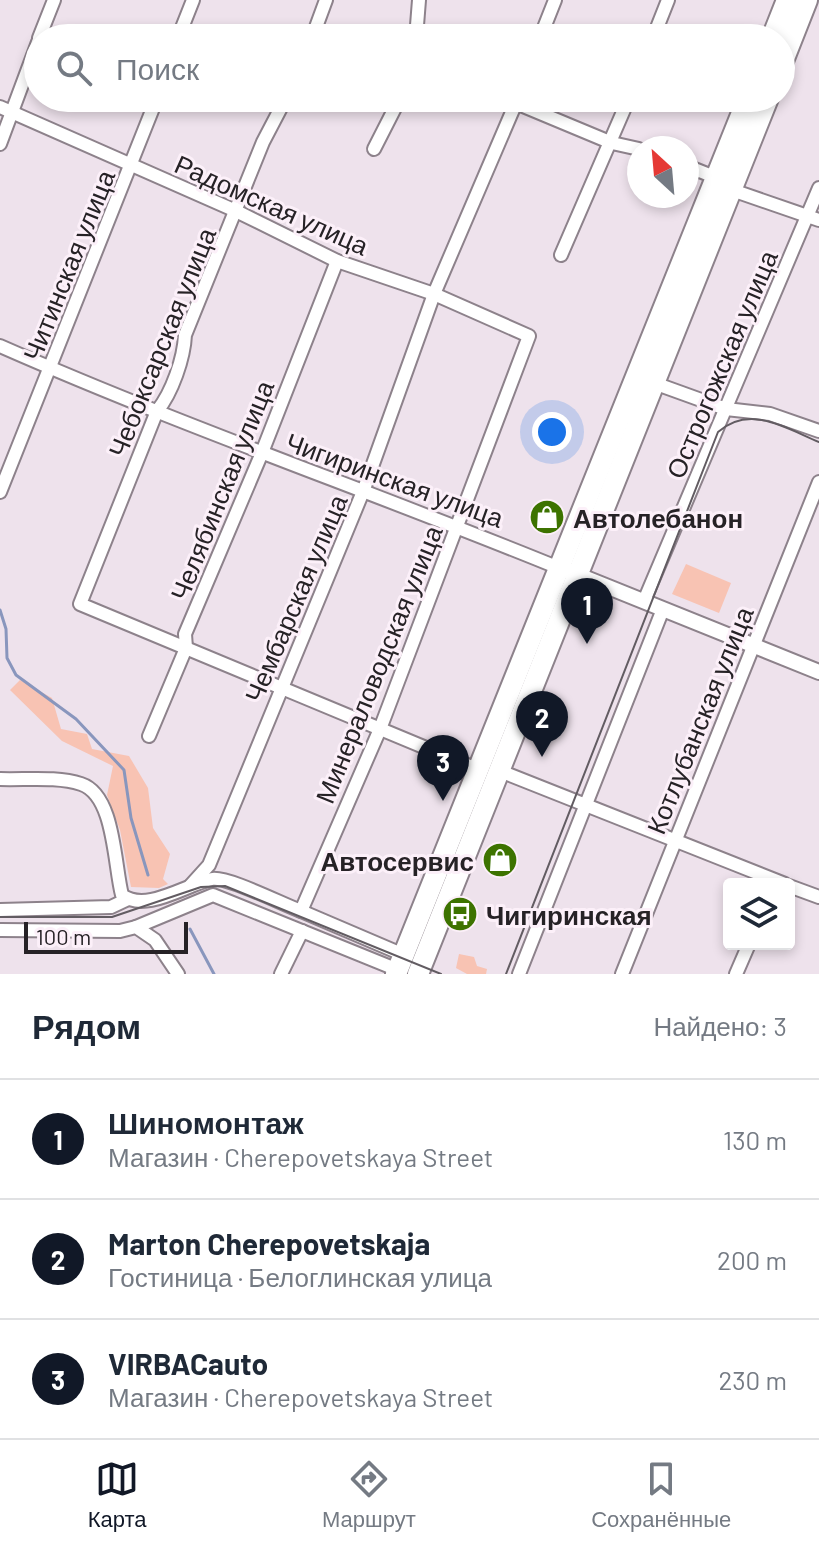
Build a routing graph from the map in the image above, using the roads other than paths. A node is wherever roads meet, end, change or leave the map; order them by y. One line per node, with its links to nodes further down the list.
1 (54, 0): 9 (street)
2 (193, 0): 10 (street)
3 (326, 0): 11 (street)
4 (419, 0): 12 (street)
5 (555, 0): 13 (street)
6 (668, 0): 14 (street)
7 (787, 0): 15 (highway)
8 (807, 0): 16 (highway)
9 (45, 24)
10 (184, 24)
11 (317, 24)
12 (417, 24)
13 (546, 24)
14 (659, 24)
15 (778, 24)
16 (795, 30)
17 (24, 71): 18 (street)
18 (6, 109): 28 (street); 31 (street, Радомская улица)
19 (152, 112): 31 (street, Читинская улица)
20 (279, 112): 35 (street, Чебоксарская улица)
21 (393, 112): 30 (street)
22 (512, 112): 39 (street, Чембарская улица)
23 (544, 112): 27 (street)
24 (624, 112): 27 (street)
25 (744, 112): 33 (highway)
26 (761, 112): 33 (highway)
27 (612, 143): 29 (street); 37 (street)
28 (0, 144)
29 (627, 146)
30 (374, 149)
31 (132, 167): 35 (street, Радомская улица); 42 (street, Читинская улица)
32 (699, 172): 33 (street)
33 (724, 184): 36 (street); 43 (highway); 52 (highway)
34 (819, 188): 36 (street, Острогожская улица)
35 (236, 211): 38 (street, Радомская улица); 45 (street, Чебоксарская улица)
36 (814, 218): 44 (street, Острогожская улица)
37 (561, 255)
38 (337, 261): 39 (street, Радомская улица); 47 (street, Челябинская улица)
39 (434, 294): 40 (street, Радомская улица); 49 (street, Чембарская улица)
40 (529, 336): 51 (street, Минераловодская улица)
41 (0, 346): 42 (street, Чигиринская улица)
42 (49, 368): 45 (street, Чигиринская улица); 50 (street, Читинская улица)
43 (654, 383): 44 (street); 52 (highway)
44 (726, 409): 46 (street); 53 (street, Острогожская улица)
45 (157, 411): 47 (street, Чигиринская улица); 56 (street, Чебоксарская улица)
46 (819, 431)
47 (261, 455): 49 (street, Чигиринская улица); 56 (street, Челябинская улица)
48 (819, 482): 55 (street, Котлубанская улица)
49 (364, 489): 51 (street, Чигиринская улица); 58 (street, Чембарская улица)
50 (0, 492)
51 (456, 526): 52 (street, Чигиринская улица); 59 (street, Минераловодская улица)
52 (568, 571): 53 (street, Чигиринская улица); 61 (highway)
53 (644, 601): 54 (street, Чигиринская улица)
54 (663, 609): 55 (street, Чигиринская улица); 63 (street)
55 (753, 644): 57 (street, Чигиринская улица); 64 (street, Котлубанская улица)
56 (186, 648): 58 (street); 60 (street, Челябинская улица)
57 (819, 672)
58 (280, 689): 59 (street); 66 (street, Чембарская улица)
59 (380, 729): 61 (street); 72 (street, Минераловодская улица)
60 (149, 736)
61 (489, 770): 63 (street); 78 (highway)
62 (0, 779): 69 (street)
63 (585, 804): 64 (street); 81 (street)
64 (674, 842): 65 (street); 82 (street, Котлубанская улица)
65 (768, 878)
66 (190, 886): 69 (street); 72 (street)
67 (795, 888): 68 (street)
68 (819, 897)
69 (128, 899): 70 (street)
70 (0, 910)
71 (168, 913): 73 (street); 75 (street); 76 (street)
72 (304, 913): 78 (street)
73 (136, 927): 74 (street); 76 (street)
74 (0, 930)
75 (302, 931): 78 (street); 80 (street)
76 (155, 940): 79 (street)
77 (746, 950): 83 (street)
78 (404, 968)
79 (178, 974)
80 (281, 974)
81 (519, 974)
82 (622, 974)
83 (736, 974)

